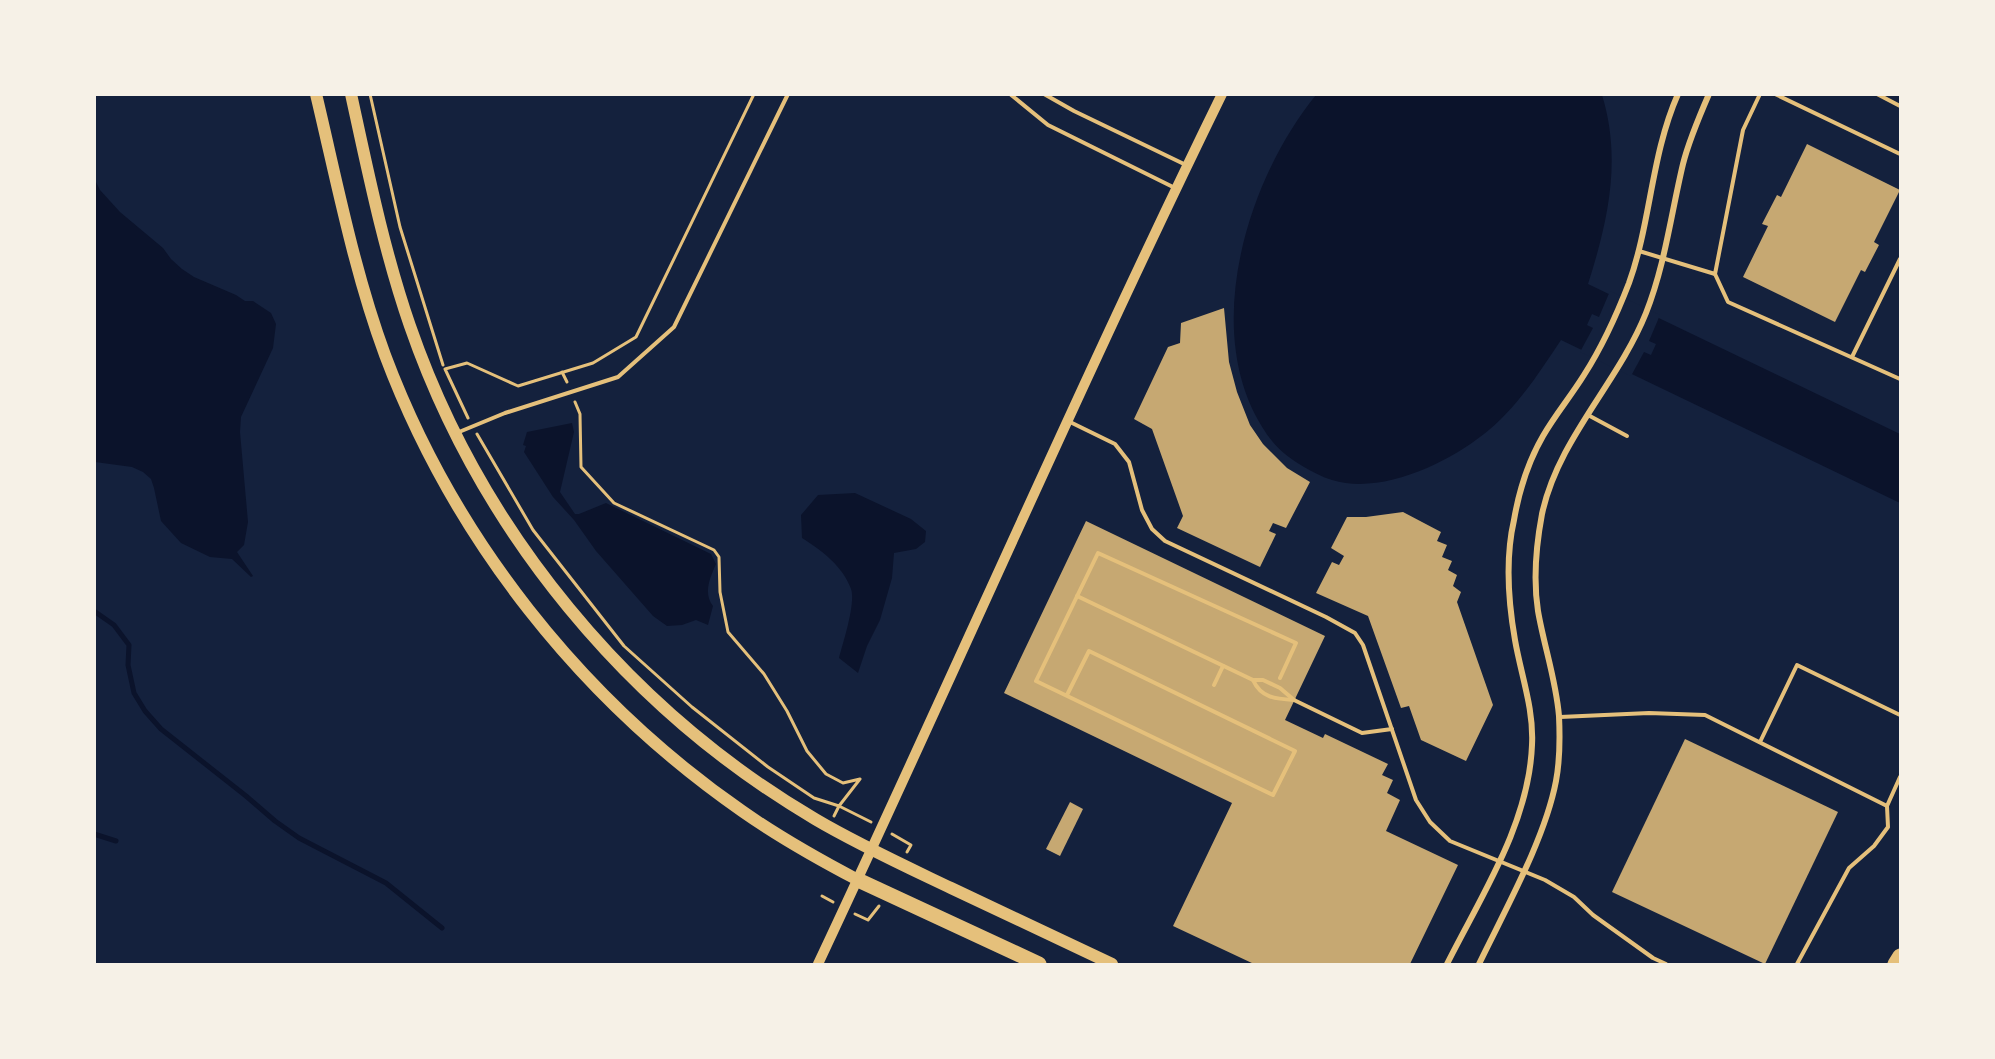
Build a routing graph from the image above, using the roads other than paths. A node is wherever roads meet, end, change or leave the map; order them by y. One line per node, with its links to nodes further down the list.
1 (316, 94): 42 (main road)
2 (351, 94): 24 (main road)
3 (788, 94): 24 (lane)
4 (1010, 94): 15 (lane)
5 (1044, 94): 14 (lane)
6 (1222, 94): 14 (street)
7 (1678, 94): 16 (street)
8 (1708, 94): 17 (street)
9 (1760, 94): 19 (lane)
10 (1775, 94): 13 (lane)
11 (1877, 94): 12 (lane)
12 (1900, 106)
13 (1900, 154)
14 (1187, 165): 15 (street)
15 (1176, 189): 23 (street)
16 (1639, 251): 17 (lane); 40 (street)
17 (1663, 258): 19 (lane); 22 (street)
18 (1900, 259): 20 (lane)
19 (1714, 274): 20 (lane)
20 (1852, 357): 21 (lane)
21 (1900, 379)
22 (1588, 415): 25 (lane); 34 (street)
23 (1067, 421): 35 (lane); 39 (street)
24 (456, 434): 39 (main road)
25 (1627, 436)
26 (1077, 596): 27 (lane); 28 (lane); 31 (lane)
27 (1223, 666): 29 (lane); 30 (lane)
28 (1280, 678)
29 (1253, 680): 32 (lane); 32 (lane)
30 (1214, 685)
31 (1067, 696): 31 (lane)
32 (1294, 700): 35 (lane)
33 (1900, 715): 36 (lane)
34 (1559, 717): 36 (lane); 41 (street)
35 (1392, 729): 40 (lane)
36 (1760, 742): 38 (lane)
37 (1900, 777): 38 (lane)
38 (1887, 806): 50 (lane)
39 (872, 850): 42 (street); 46 (main road)
40 (1499, 862): 41 (lane); 47 (street)
41 (1523, 871): 48 (street); 49 (lane)
42 (858, 880): 44 (street); 45 (highway)
43 (1900, 956): 51 (highway)
44 (818, 964)
45 (1039, 964)
46 (1112, 964)
47 (1447, 964)
48 (1479, 964)
49 (1665, 964)
50 (1797, 964)
51 (1895, 964)

